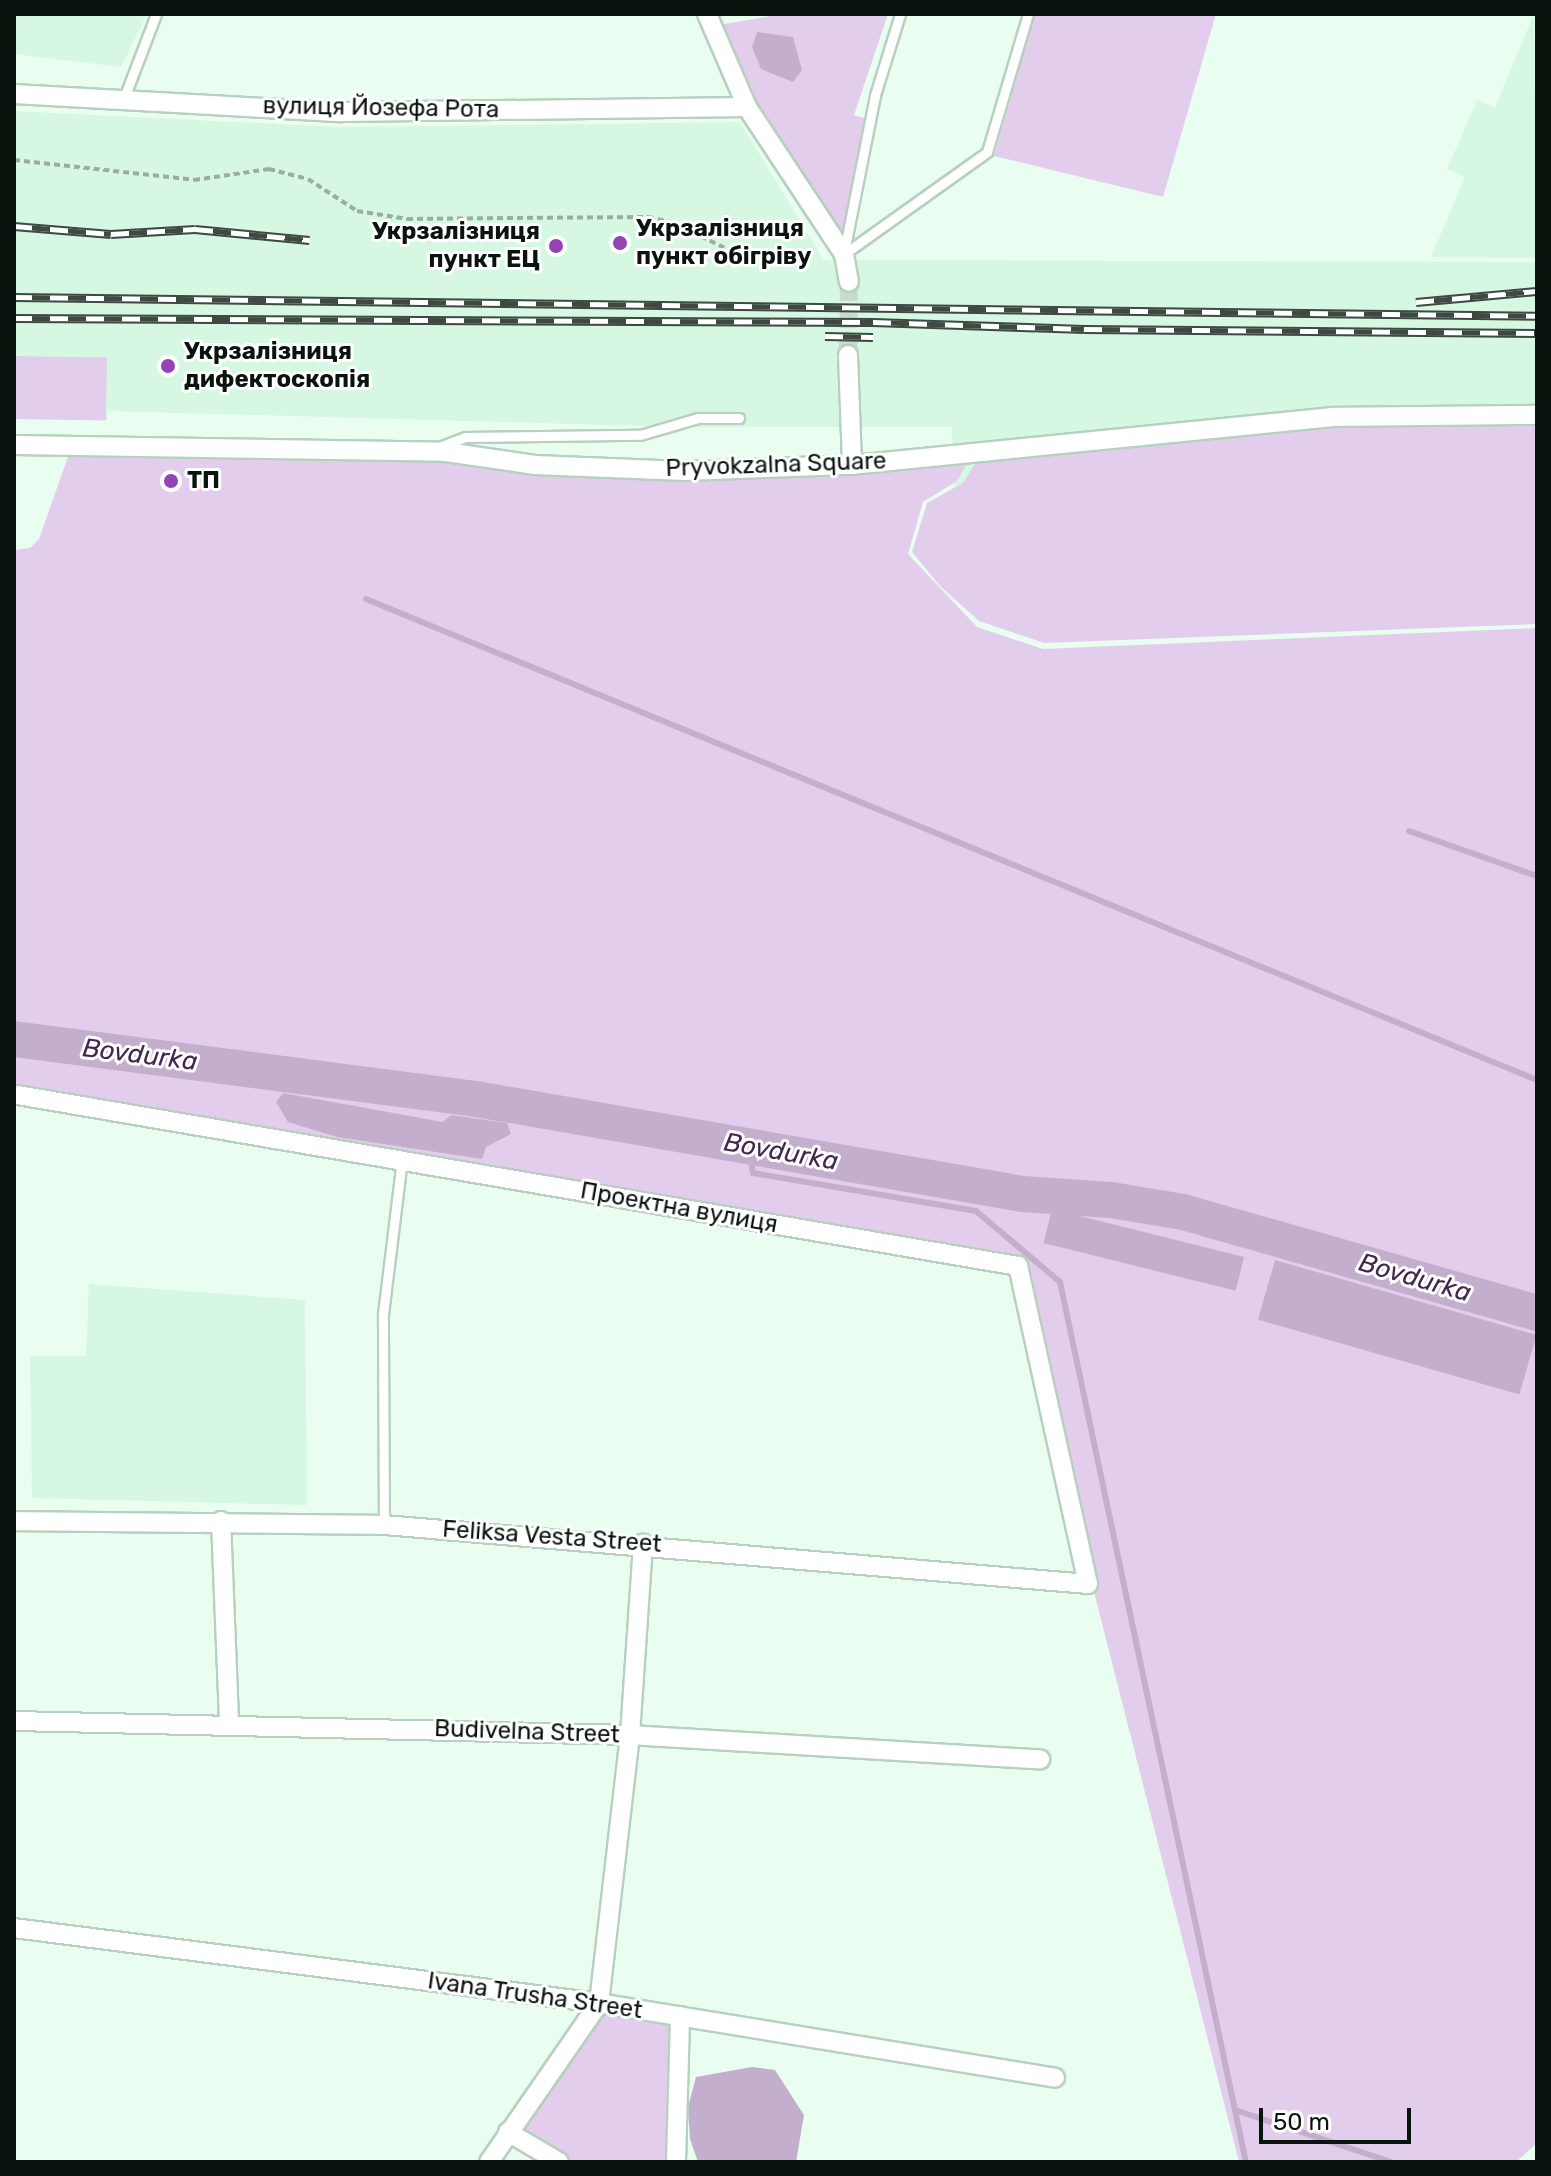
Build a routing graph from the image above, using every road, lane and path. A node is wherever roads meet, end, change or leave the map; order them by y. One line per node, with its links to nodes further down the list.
1 (156, 14): 6 (lane)
2 (707, 14): 7 (street)
3 (900, 14): 10 (lane)
4 (1028, 14): 10 (lane)
5 (14, 94): 6 (street, вулиця Йозефа Рота)
6 (124, 98): 7 (street, вулиця Йозефа Рота)
7 (747, 107): 10 (street)
8 (14, 160): 9 (path)
9 (731, 251)
10 (844, 254): 11 (street)
11 (849, 282)
12 (848, 355): 17 (street)
13 (1537, 415): 17 (street, Pryvokzalna Square)
14 (739, 418): 16 (lane)
15 (14, 445): 16 (street, Pryvokzalna Square)
16 (431, 451): 17 (street, Pryvokzalna Square)
17 (852, 465)
18 (18, 1095): 19 (street, Проектна вулиця)
19 (402, 1160): 22 (lane); 24 (street, Проектна вулиця)
20 (14, 1521): 21 (street, Feliksa Vesta Street)
21 (221, 1521): 22 (street, Feliksa Vesta Street); 26 (street)
22 (384, 1525): 23 (street, Feliksa Vesta Street)
23 (643, 1543): 24 (street, Feliksa Vesta Street); 27 (street)
24 (1088, 1584)
25 (14, 1721): 26 (street, Budivelna Street)
26 (229, 1724): 27 (street, Budivelna Street)
27 (630, 1735): 28 (street, Budivelna Street); 30 (street)
28 (1040, 1759)
29 (14, 1928): 30 (street, Ivana Trusha Street)
30 (599, 2003): 31 (street, Ivana Trusha Street); 33 (street)
31 (680, 2016): 32 (street, Ivana Trusha Street); 36 (street)
32 (1055, 2078)
33 (508, 2132): 34 (street); 35 (street)
34 (489, 2162)
35 (559, 2162)
36 (676, 2162)

